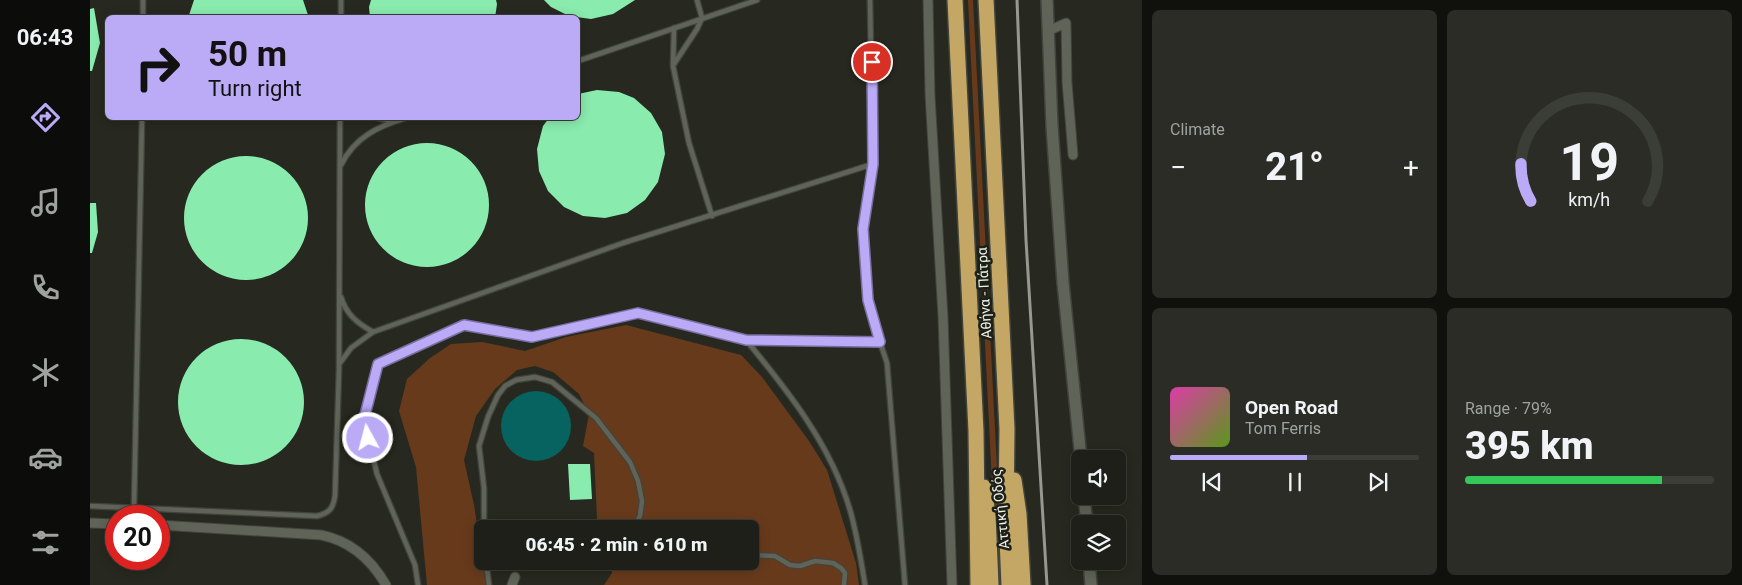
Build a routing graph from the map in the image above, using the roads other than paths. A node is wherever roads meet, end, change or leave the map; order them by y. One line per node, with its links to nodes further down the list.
1 (143, 0): 10 (lane)
2 (341, 0): 11 (lane)
3 (697, 0): 12 (lane)
4 (757, 0): 12 (lane)
5 (870, 0): 23 (lane)
6 (928, 0): 52 (street)
7 (955, 0): 32 (highway, Αθήνα - Πάτρα)
8 (986, 0): 31 (highway, Αθήνα - Πάτρα)
9 (1047, 0): 14 (street)
10 (143, 15)
11 (341, 15)
12 (702, 18): 13 (lane); 16 (lane)
13 (674, 28): 15 (lane); 16 (lane)
14 (1048, 31): 22 (street); 33 (street)
15 (580, 60)
16 (673, 66): 25 (lane)
17 (142, 120): 34 (lane)
18 (340, 120): 24 (lane)
19 (389, 120): 21 (lane)
20 (398, 120): 21 (lane)
21 (394, 121): 24 (lane)
22 (1073, 155)
23 (873, 164): 25 (lane); 29 (lane)
24 (340, 167): 26 (lane)
25 (712, 216): 27 (lane)
26 (340, 291): 27 (lane); 30 (lane)
27 (372, 332): 30 (lane)
28 (746, 340): 29 (lane); 47 (lane); 50 (lane)
29 (880, 342): 51 (lane)
30 (339, 364): 37 (lane)
31 (1007, 429): 55 (highway, Αθήνα - Πάτρα); 56 (highway, Αττική Οδός)
32 (976, 431): 53 (highway, Αθήνα - Πάτρα); 54 (highway, Αττική Οδός)
33 (1080, 450)
34 (134, 505)
35 (90, 506): 36 (lane)
36 (105, 507)
37 (170, 510)
38 (484, 520): 39 (lane)
39 (638, 520)
40 (90, 523): 41 (street)
41 (105, 524)
42 (170, 526): 46 (street)
43 (759, 555): 49 (lane)
44 (487, 570): 48 (lane)
45 (1090, 570): 57 (street)
46 (386, 585)
47 (418, 585)
48 (489, 585)
49 (844, 585)
50 (865, 585)
51 (905, 585)
52 (952, 585)
53 (978, 585)
54 (991, 585)
55 (1009, 585)
56 (1023, 585)
57 (1091, 585)

